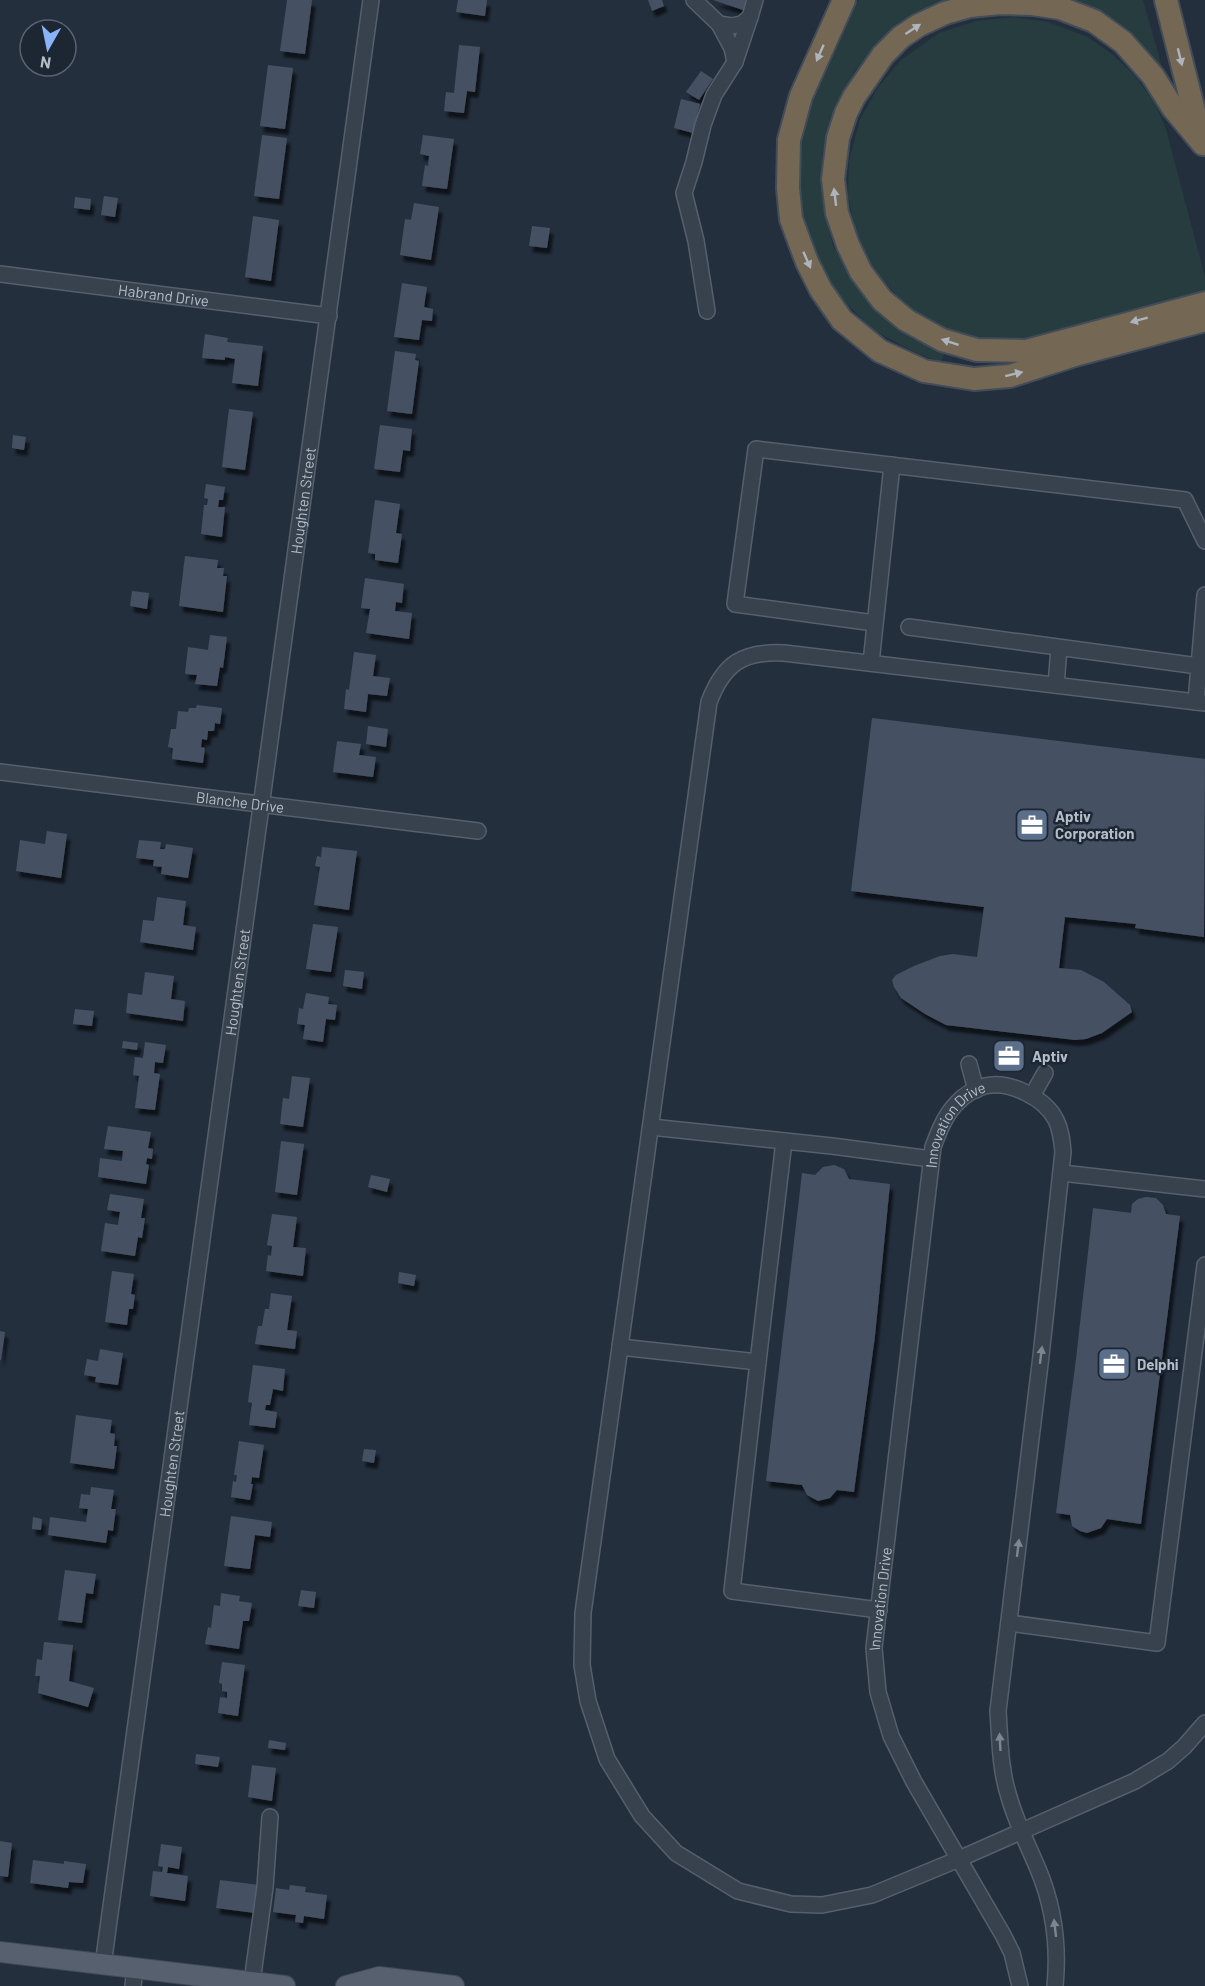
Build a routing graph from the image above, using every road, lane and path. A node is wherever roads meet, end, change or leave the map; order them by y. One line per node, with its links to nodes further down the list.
1 (371, 0): 13 (street, Houghten Street)
2 (694, 0): 7 (street)
3 (755, 0): 6 (street)
4 (844, 0): 12 (highway, one-way to 12)
5 (1166, 0): 9 (highway, one-way to 9)
6 (750, 17): 7 (street); 8 (street)
7 (719, 24): 8 (street)
8 (735, 62): 11 (street)
9 (1204, 148): 12 (highway, one-way to 9)
10 (0, 274): 13 (street, Habrand Drive)
11 (707, 311)
12 (1201, 312)
13 (329, 316): 25 (street, Houghten Street)
14 (892, 465): 15 (street); 17 (street); 17 (street)
15 (1205, 541)
16 (1205, 595): 21 (street)
17 (874, 623): 20 (street)
18 (909, 627): 19 (street)
19 (1059, 648): 21 (street); 22 (street)
20 (871, 663): 22 (street); 31 (street)
21 (1198, 666): 23 (street)
22 (1056, 685): 23 (street)
23 (1200, 703)
24 (0, 772): 25 (street, Blanche Drive)
25 (261, 805): 26 (street, Blanche Drive); 46 (street, Houghten Street)
26 (478, 831)
27 (969, 1064): 29 (street)
28 (1045, 1073): 30 (street)
29 (976, 1090): 30 (street, Innovation Drive); 33 (street, Innovation Drive)
30 (1032, 1096): 34 (street, Innovation Drive)
31 (651, 1127): 32 (street); 37 (street)
32 (784, 1141): 33 (street); 38 (street)
33 (932, 1159): 39 (street, Innovation Drive)
34 (1062, 1173): 35 (street); 40 (street, Innovation Drive, one-way to 34)
35 (1205, 1189)
36 (1205, 1265): 40 (street)
37 (620, 1347): 38 (street); 44 (street)
38 (758, 1362): 39 (street)
39 (879, 1610): 44 (street, Innovation Drive)
40 (1009, 1623): 43 (street, Innovation Drive, one-way to 40)
41 (1205, 1723): 43 (street)
42 (270, 1818): 48 (street)
43 (1021, 1830): 44 (street); 53 (street, Innovation Drive, one-way to 43)
44 (959, 1859): 52 (street, Innovation Drive)
45 (0, 1952): 46 (main road)
46 (103, 1965): 47 (main road)
47 (134, 1977): 48 (main road)
48 (252, 1982): 49 (main road)
49 (285, 1986)
50 (346, 1986): 51 (main road)
51 (447, 1986)
52 (1020, 1986)
53 (1055, 1986)

